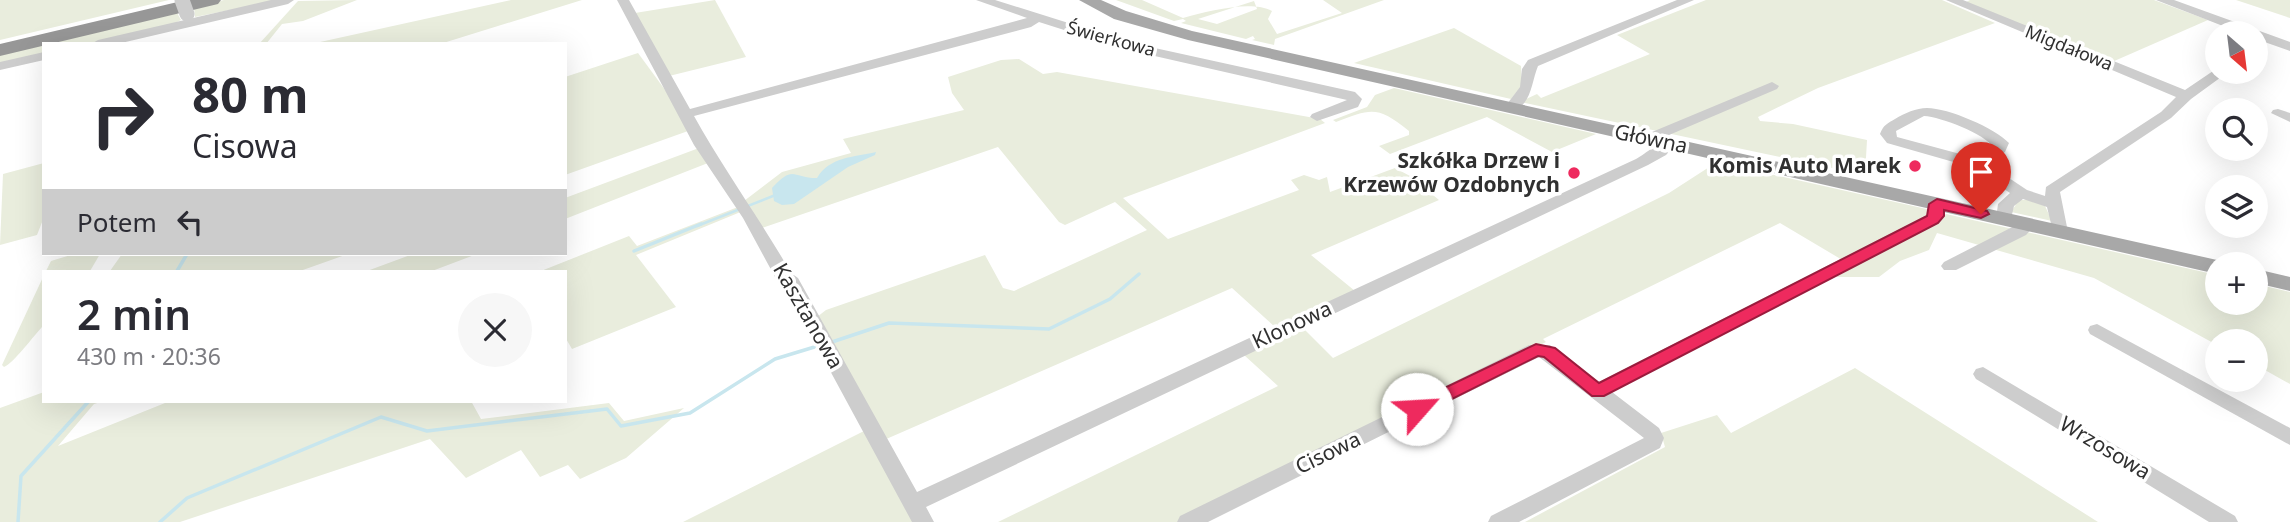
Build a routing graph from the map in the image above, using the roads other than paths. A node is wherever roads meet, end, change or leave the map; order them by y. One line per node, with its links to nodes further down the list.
1 (211, 0): 19 (highway)
2 (288, 0): 9 (street)
3 (623, 0): 28 (street, Kasztanowa)
4 (982, 0): 10 (street, Świerkowa)
5 (1087, 0): 20 (main road, Główna)
6 (1688, 0): 27 (street)
7 (1952, 0): 26 (street, Migdałowa)
8 (2162, 0): 11 (street)
9 (186, 9): 15 (street); 16 (highway)
10 (1037, 18): 23 (street, Świerkowa); 28 (street)
11 (2219, 21)
12 (2290, 34): 14 (street)
13 (2268, 39): 14 (street)
14 (2274, 41): 17 (street); 18 (street)
15 (102, 42)
16 (0, 44)
17 (2268, 44)
18 (2290, 47)
19 (0, 50)
20 (1263, 52): 23 (street); 27 (main road, Główna)
21 (42, 56): 22 (street)
22 (0, 66)
23 (1242, 71): 29 (street, Świerkowa)
24 (2205, 83): 26 (street)
25 (1772, 86): 30 (street, Klonowa)
26 (2186, 96): 34 (street)
27 (1511, 108): 30 (main road, Główna)
28 (686, 114): 46 (street, Kasztanowa)
29 (1317, 117)
30 (1661, 141): 33 (main road, Główna); 46 (street, Klonowa)
31 (1978, 164): 31 (street); 32 (street)
32 (2021, 193): 34 (street); 35 (street)
33 (1937, 204): 35 (main road, Główna); 44 (street)
34 (2054, 204): 37 (street)
35 (2004, 219): 36 (main road, Główna)
36 (2028, 224): 37 (main road, Główna); 39 (street)
37 (2060, 232): 38 (main road, Główna)
38 (2205, 264)
39 (1950, 266)
40 (2268, 279): 41 (main road)
41 (2290, 284)
42 (2096, 330): 45 (street)
43 (1983, 374): 49 (street, Wrzosowa)
44 (1598, 391): 47 (street, Cisowa); 48 (street, Cisowa)
45 (2290, 437)
46 (918, 513)
47 (1188, 522)
48 (1499, 522)
49 (2227, 522)

